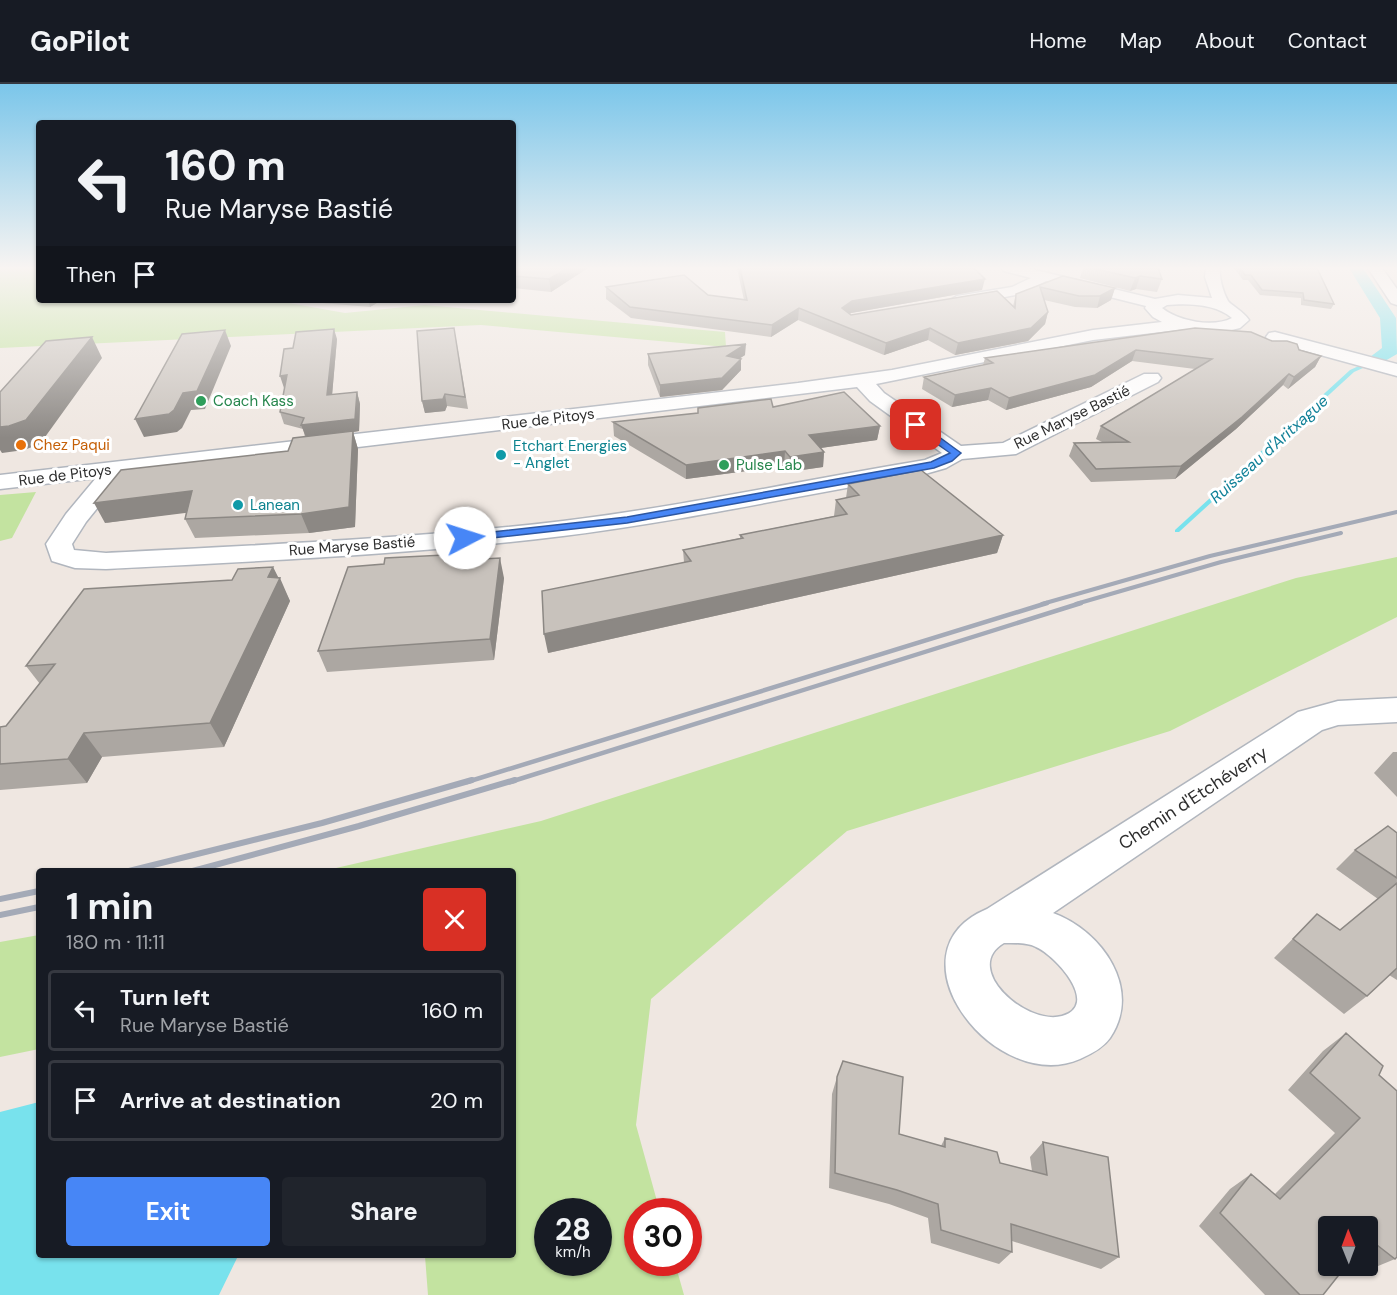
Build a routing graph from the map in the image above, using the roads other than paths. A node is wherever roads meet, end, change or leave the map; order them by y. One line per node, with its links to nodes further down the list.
1 (1117, 325): 6 (street)
2 (1184, 325): 6 (street)
3 (1193, 325): 5 (street)
4 (1250, 325): 5 (street)
5 (1258, 331): 7 (street)
6 (1093, 335): 9 (street, Rue de Pitoys)
7 (1397, 370)
8 (1151, 378): 10 (street, Rue Maryse Bastié)
9 (862, 381): 10 (street); 11 (street, Rue de Pitoys)
10 (956, 453): 11 (street, Rue Maryse Bastié)
11 (116, 469): 12 (street, Rue de Pitoys)
12 (0, 482)
13 (1397, 710): 14 (street, Chemin d'Etchéverry)
14 (1002, 923)

